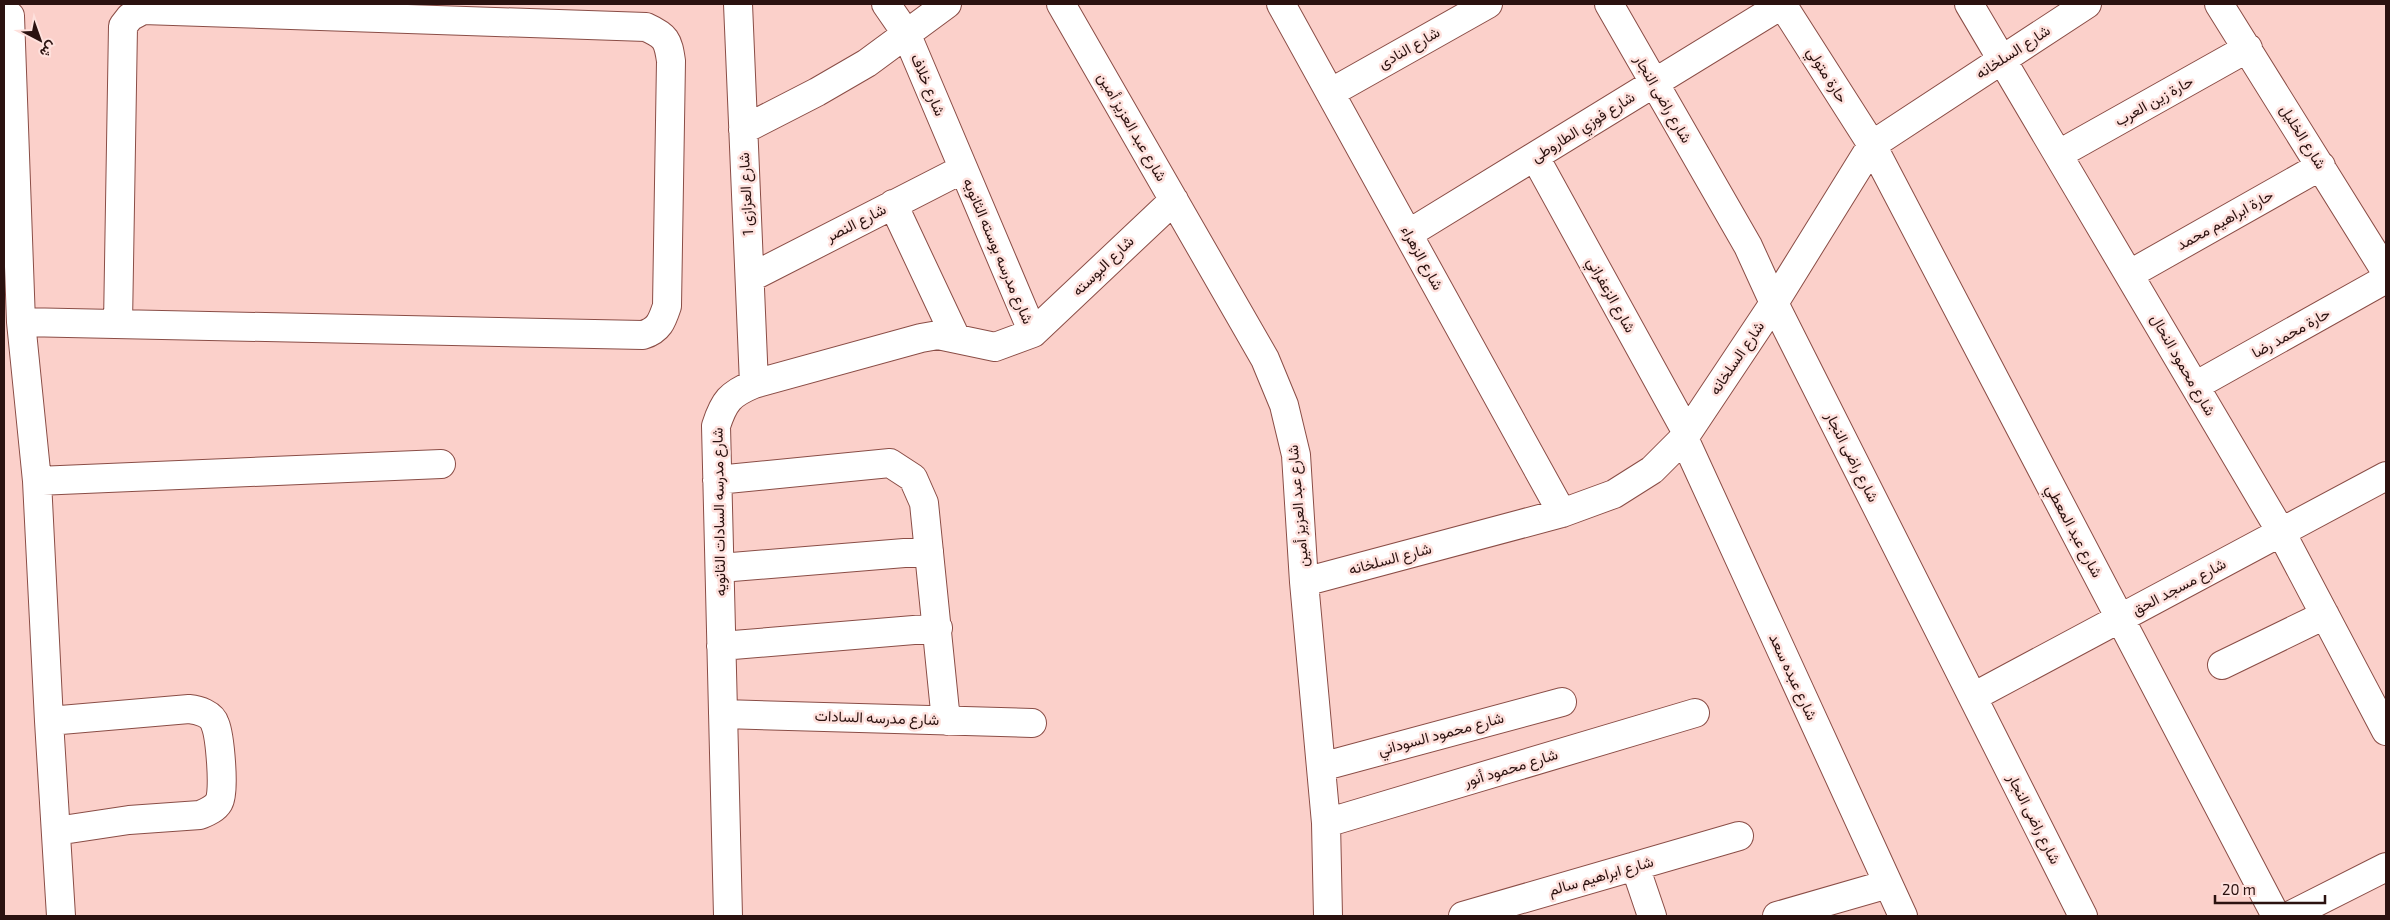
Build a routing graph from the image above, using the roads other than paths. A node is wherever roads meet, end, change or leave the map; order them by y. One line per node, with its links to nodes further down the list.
1 (738, 4): 18 (street, شارع العزازى 1)
2 (886, 4): 13 (street, شارع خلاف)
3 (947, 4): 13 (street)
4 (1061, 4): 24 (street, شارع عبد العزيز أمين)
5 (1282, 4): 17 (street, شارع الزهراء)
6 (1488, 4): 17 (street, شارع النادى)
7 (1609, 4): 16 (street, شارع راضى النجار)
8 (1782, 4): 16 (street, شارع فوزي الطاروطى); 19 (street, حارة متولي)
9 (1969, 4): 15 (street, شارع محمود النحال)
10 (2087, 4): 15 (street, شارع السلخانه)
11 (2219, 4): 14 (street, شارع الخليل)
12 (10, 16): 32 (street)
13 (906, 34): 18 (street); 23 (street, شارع خلاف)
14 (2248, 48): 20 (street, حارة زين العرب); 22 (street, شارع الخليل)
15 (2003, 59): 19 (street, شارع السلخانه); 20 (street, شارع محمود النحال)
16 (1654, 83): 21 (street, شارع فوزي الطاروطى); 31 (street, شارع راضى النجار)
17 (1330, 93): 26 (street, شارع الزهراء)
18 (743, 130): 29 (street, شارع العزازى 1)
19 (1872, 145): 31 (street, شارع السلخانه); 49 (street, شارع عبد المعطي)
20 (2059, 154): 28 (street, شارع محمود النحال)
21 (1535, 156): 26 (street, شارع فوزي الطاروطى); 38 (street, شارع الزعفراني)
22 (2321, 166): 27 (street, شارع الخليل); 28 (street, حارة ابراهيم محمد)
23 (963, 169): 25 (street, شارع النصر); 34 (street, شارع مدرسه بوسته الثانويه)
24 (1174, 200): 34 (street, شارع البوسته); 47 (street, شارع عبد العزيز أمين)
25 (894, 204): 29 (street, شارع النصر); 35 (street)
26 (1408, 234): 43 (street, شارع الزهراء)
27 (2386, 272)
28 (2130, 274): 37 (street, شارع محمود النحال)
29 (750, 278): 36 (street, شارع العزازى 1)
30 (2386, 279): 37 (street, حارة محمد رضا)
31 (1774, 303): 38 (street, شارع السلخانه); 53 (street, شارع راضى النجار)
32 (21, 322): 33 (street); 41 (street)
33 (118, 324): 33 (street)
34 (1033, 333): 35 (street, شارع مدرسه السادات الثانويه)
35 (956, 338): 36 (street, شارع مدرسه السادات الثانويه)
36 (754, 384): 40 (street, شارع مدرسه السادات الثانويه)
37 (2195, 386): 44 (street, شارع محمود النحال)
38 (1685, 436): 43 (street, شارع السلخانه); 67 (street, شارع عبده سعد)
39 (441, 464): 41 (street)
40 (718, 480): 45 (street); 46 (street, شارع مدرسه السادات الثانويه)
41 (37, 481): 57 (street)
42 (2385, 481): 44 (street, شارع مسجد الحق)
43 (1562, 513): 47 (street, شارع السلخانه)
44 (2281, 532): 48 (street, شارع محمود النحال); 49 (street, شارع مسجد الحق)
45 (929, 551): 46 (street); 50 (street)
46 (720, 568): 51 (street, شارع مدرسه السادات الثانويه)
47 (1304, 582): 61 (street, شارع عبد العزيز أمين)
48 (2325, 615): 52 (street); 60 (street, شارع محمود النحال)
49 (2120, 618): 53 (street, شارع مسجد الحق); 76 (street, شارع عبد المعطي)
50 (938, 628): 51 (street); 58 (street)
51 (722, 646): 56 (street, شارع مدرسه السادات الثانويه)
52 (2222, 665)
53 (1973, 697): 75 (street, شارع راضى النجار)
54 (1562, 702): 61 (street, شارع محمود السوداني)
55 (1695, 713): 62 (street, شارع محمود أنور)
56 (723, 714): 58 (street, شارع مدرسه السادات); 69 (street, شارع مدرسه السادات الثانويه)
57 (49, 721): 63 (street); 63 (street)
58 (946, 721): 59 (street, شارع مدرسه السادات)
59 (1032, 723)
60 (2386, 731)
61 (1321, 766): 62 (street, شارع عبد العزيز أمين)
62 (1326, 823): 70 (street, شارع عبد العزيز أمين)
63 (56, 831): 68 (street)
64 (1738, 836): 65 (street, شارع ابراهيم سالم)
65 (1635, 866): 71 (street, شارع ابراهيم سالم); 72 (street)
66 (2386, 868): 77 (street)
67 (1888, 884): 73 (street); 74 (street, شارع عبده سعد)
68 (61, 916)
69 (728, 916)
70 (1328, 916)
71 (1463, 916)
72 (1652, 916)
73 (1777, 916)
74 (1903, 916)
75 (2083, 916)
76 (2276, 916)
77 (2290, 916)

